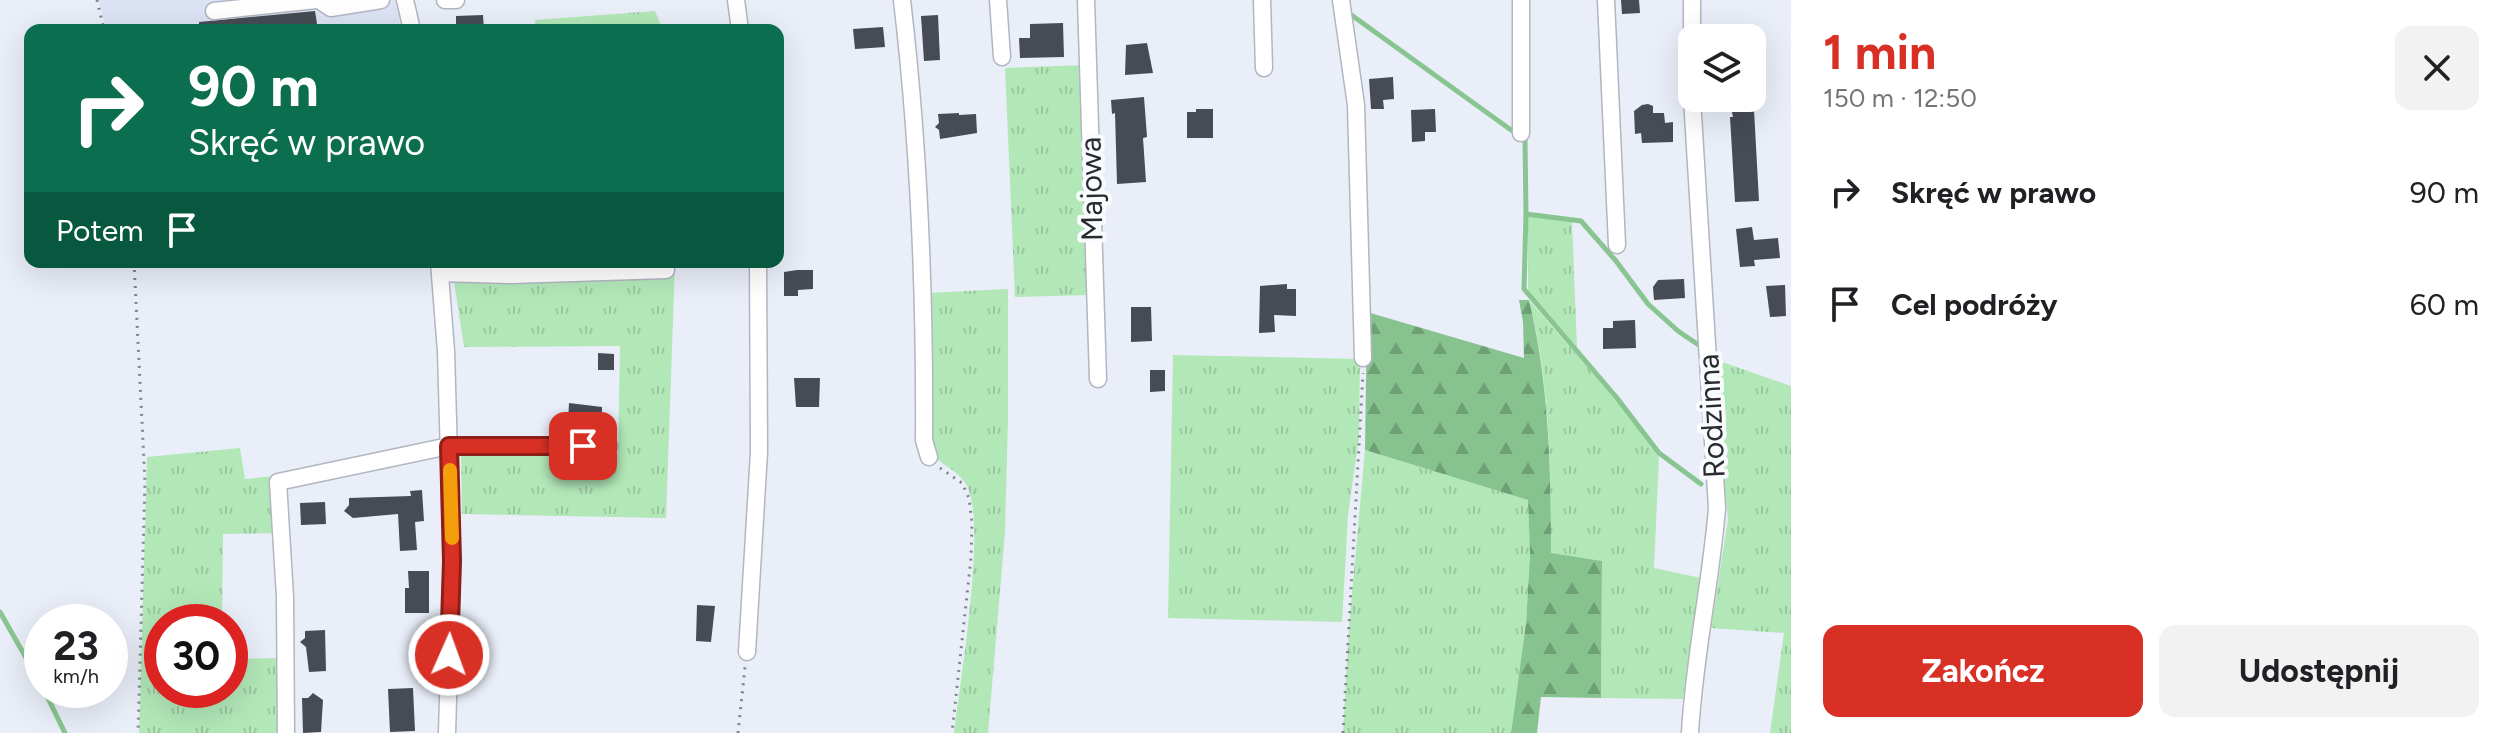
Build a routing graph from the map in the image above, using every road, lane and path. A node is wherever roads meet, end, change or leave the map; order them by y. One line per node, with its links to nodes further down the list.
1 (97, 0): 17 (path)
2 (317, 0): 3 (street); 16 (street)
3 (381, 0)
4 (405, 0): 18 (street)
5 (445, 0): 6 (street)
6 (456, 0)
7 (736, 0): 19 (street)
8 (902, 0): 35 (street)
9 (998, 0): 21 (street)
10 (1086, 0): 32 (street, Majowa)
11 (1262, 0): 22 (street)
12 (1341, 0): 31 (street)
13 (1521, 0): 24 (street)
14 (1606, 0): 25 (street)
15 (1692, 0): 20 (street)
16 (214, 11)
17 (103, 24)
18 (411, 24)
19 (739, 24)
20 (1692, 24)
21 (1002, 57)
22 (1264, 68)
23 (1693, 112): 43 (street, Rodzinna)
24 (1521, 133)
25 (1617, 245)
26 (134, 268): 37 (path)
27 (439, 268): 33 (street)
28 (448, 268): 30 (street)
29 (758, 268): 36 (street)
30 (666, 270)
31 (1363, 358): 42 (path)
32 (1098, 379)
33 (449, 446): 34 (street); 38 (street); 39 (street)
34 (609, 446)
35 (929, 457): 41 (path)
36 (747, 652): 40 (path)
37 (138, 733)
38 (286, 733)
39 (447, 733)
40 (738, 733)
41 (952, 733)
42 (1343, 733)
43 (1690, 733)

